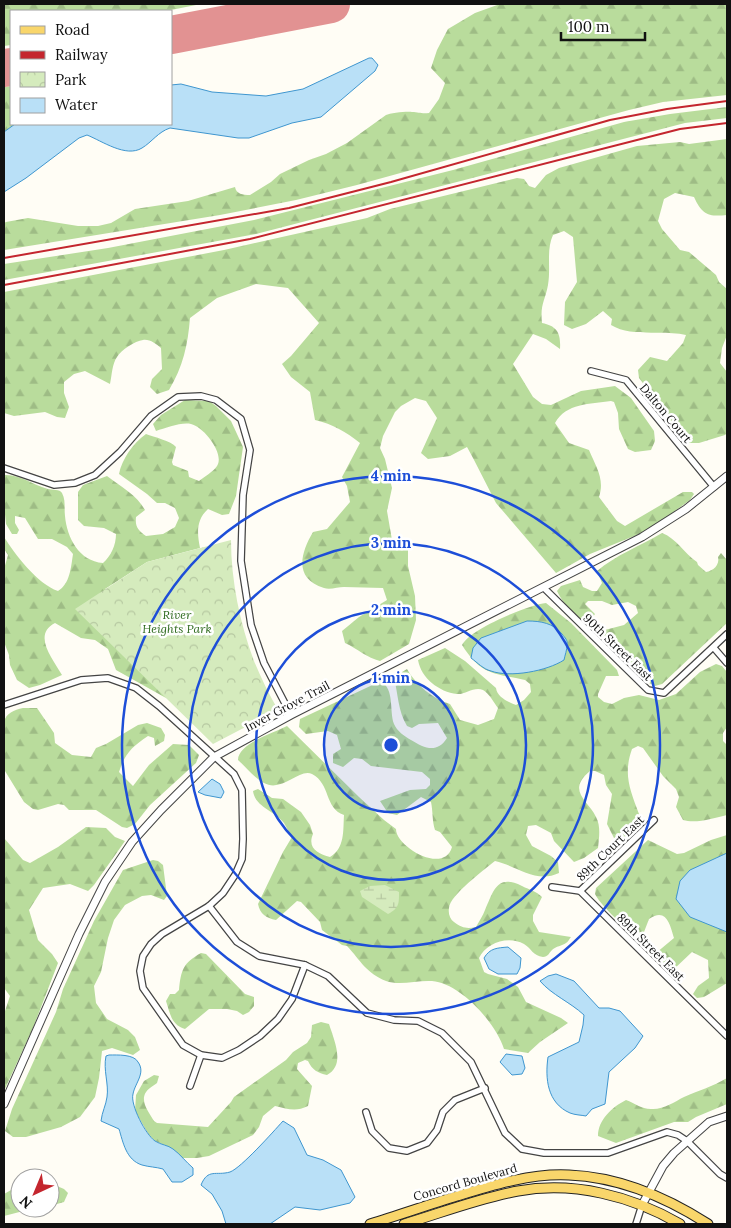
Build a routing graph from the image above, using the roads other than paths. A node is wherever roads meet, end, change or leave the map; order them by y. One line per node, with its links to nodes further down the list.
1 (591, 371): 4 (street, Dalton Court)
2 (4, 468): 10 (street)
3 (727, 476): 4 (street, Inver Grove Trail)
4 (714, 487): 5 (street, Inver Grove Trail)
5 (544, 588): 7 (street, 90th Street East); 10 (street, Inver Grove Trail)
6 (727, 634): 7 (street)
7 (714, 648): 8 (street)
8 (727, 663)
9 (4, 705): 11 (street)
10 (291, 715): 11 (street, Inver Grove Trail)
11 (214, 757): 15 (street); 21 (street, Inver Grove Trail)
12 (654, 820): 14 (street, 89th Court East)
13 (552, 887): 14 (street)
14 (580, 892): 17 (street, 89th Street East)
15 (209, 906): 16 (street); 18 (street)
16 (304, 965): 18 (street); 20 (street)
17 (727, 1036)
18 (201, 1055): 19 (street)
19 (190, 1086)
20 (485, 1088): 22 (street); 24 (street)
21 (4, 1104)
22 (366, 1112)
23 (727, 1116): 24 (street)
24 (687, 1141): 25 (street); 26 (street)
25 (727, 1178)
26 (649, 1192): 27 (street); 28 (main road, Concord Boulevard); 32 (main road, Concord Boulevard)
27 (642, 1205): 29 (main road, Concord Boulevard); 30 (street); 31 (main road, Concord Boulevard)
28 (370, 1224)
29 (404, 1224)
30 (636, 1224)
31 (680, 1224)
32 (708, 1224)

